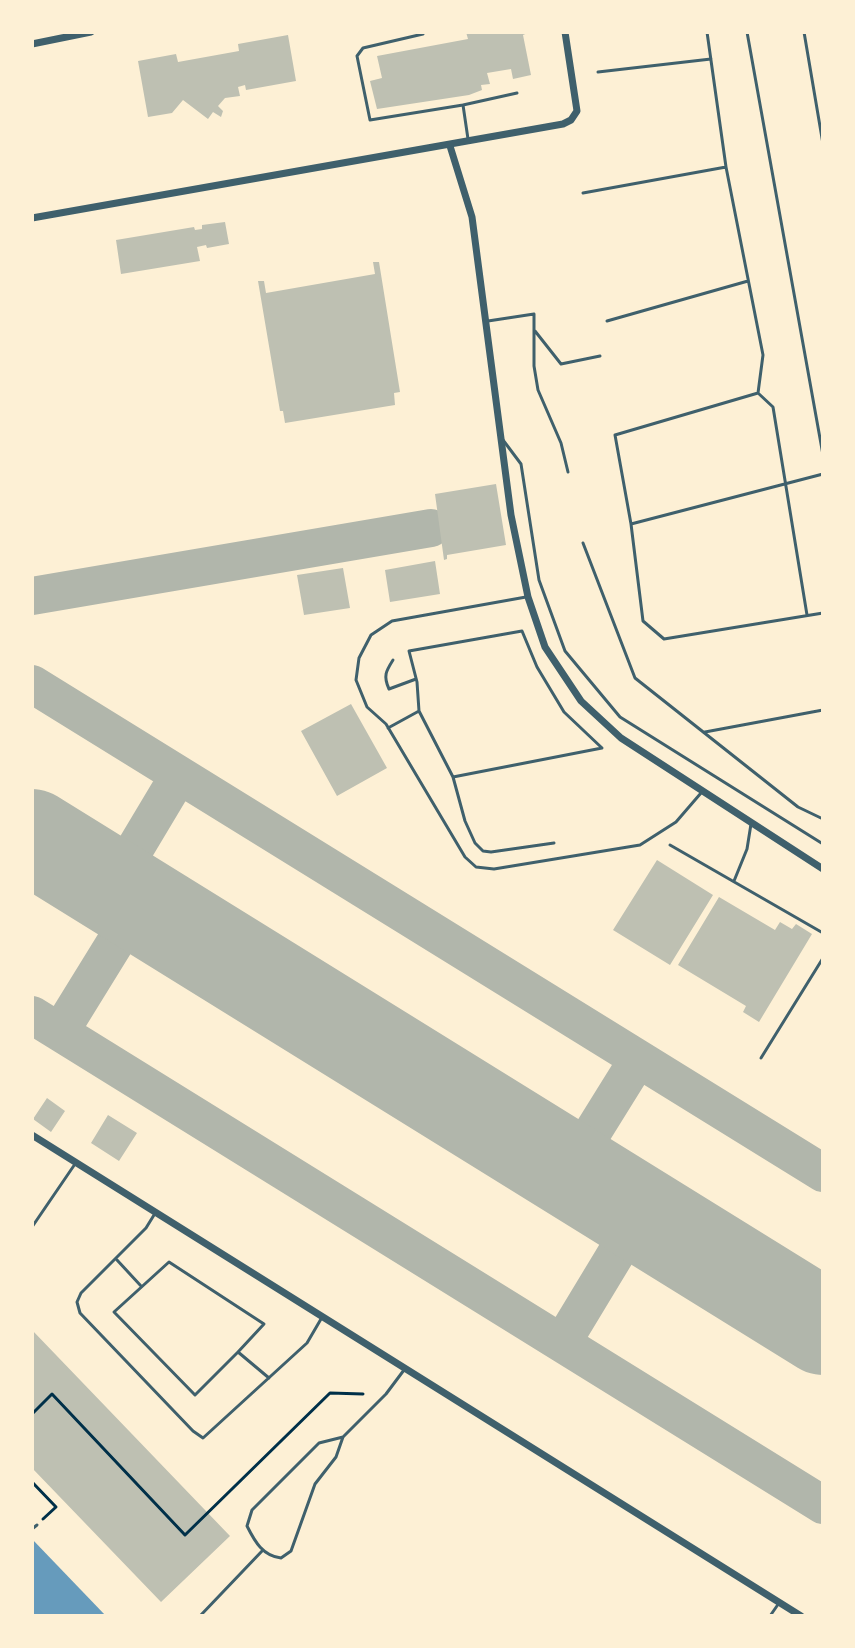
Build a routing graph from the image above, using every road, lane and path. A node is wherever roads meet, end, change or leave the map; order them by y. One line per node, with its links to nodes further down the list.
1 (91, 32): 7 (street)
2 (565, 32): 12 (street)
3 (707, 32): 8 (lane)
4 (747, 32): 25 (lane)
5 (804, 32): 13 (lane)
6 (423, 34): 11 (lane)
7 (32, 44)
8 (711, 59): 9 (lane); 15 (lane)
9 (598, 72)
10 (517, 93): 11 (lane)
11 (463, 105): 12 (lane)
12 (468, 143): 14 (street)
13 (823, 144)
14 (450, 146): 17 (street); 19 (street)
15 (726, 167): 16 (lane); 18 (lane)
16 (583, 193)
17 (32, 218)
18 (748, 281): 20 (lane); 23 (lane)
19 (488, 321): 21 (lane); 24 (street)
20 (607, 321)
21 (535, 331): 22 (lane); 26 (lane)
22 (600, 356)
23 (758, 393): 28 (lane); 29 (lane)
24 (498, 434): 31 (street); 45 (lane)
25 (823, 455)
26 (568, 472)
27 (823, 474): 28 (lane)
28 (785, 484): 29 (lane); 33 (lane)
29 (631, 524): 33 (lane)
30 (583, 543): 39 (lane)
31 (528, 597): 38 (lane); 41 (street)
32 (823, 613): 33 (lane)
33 (807, 615)
34 (393, 660): 35 (lane)
35 (416, 679): 37 (lane); 40 (lane)
36 (823, 710): 39 (lane)
37 (419, 711): 38 (lane); 40 (lane)
38 (388, 728): 41 (lane)
39 (704, 732): 42 (lane)
40 (453, 777): 44 (lane)
41 (703, 790): 43 (street)
42 (823, 819)
43 (751, 822): 47 (street); 48 (lane)
44 (554, 843)
45 (823, 844)
46 (670, 845): 48 (lane)
47 (823, 869)
48 (734, 881): 49 (lane)
49 (823, 933)
50 (823, 958): 51 (lane)
51 (761, 1058)
52 (32, 1135): 53 (street)
53 (76, 1162): 54 (street); 55 (lane)
54 (156, 1211): 56 (lane); 58 (street)
55 (32, 1227)
56 (115, 1259): 57 (lane); 61 (lane)
57 (141, 1286): 59 (lane); 59 (lane)
58 (323, 1317): 60 (street); 61 (lane)
59 (238, 1352): 61 (lane)
60 (404, 1369): 64 (lane); 69 (street)
61 (269, 1378)
62 (363, 1394): 63 (path)
63 (32, 1414)
64 (343, 1437): 68 (lane); 68 (lane)
65 (32, 1482): 66 (path)
66 (37, 1525): 67 (lane)
67 (32, 1529)
68 (263, 1550): 70 (lane)
69 (779, 1603): 71 (lane); 72 (street)
70 (200, 1616)
71 (770, 1616)
72 (801, 1616)

